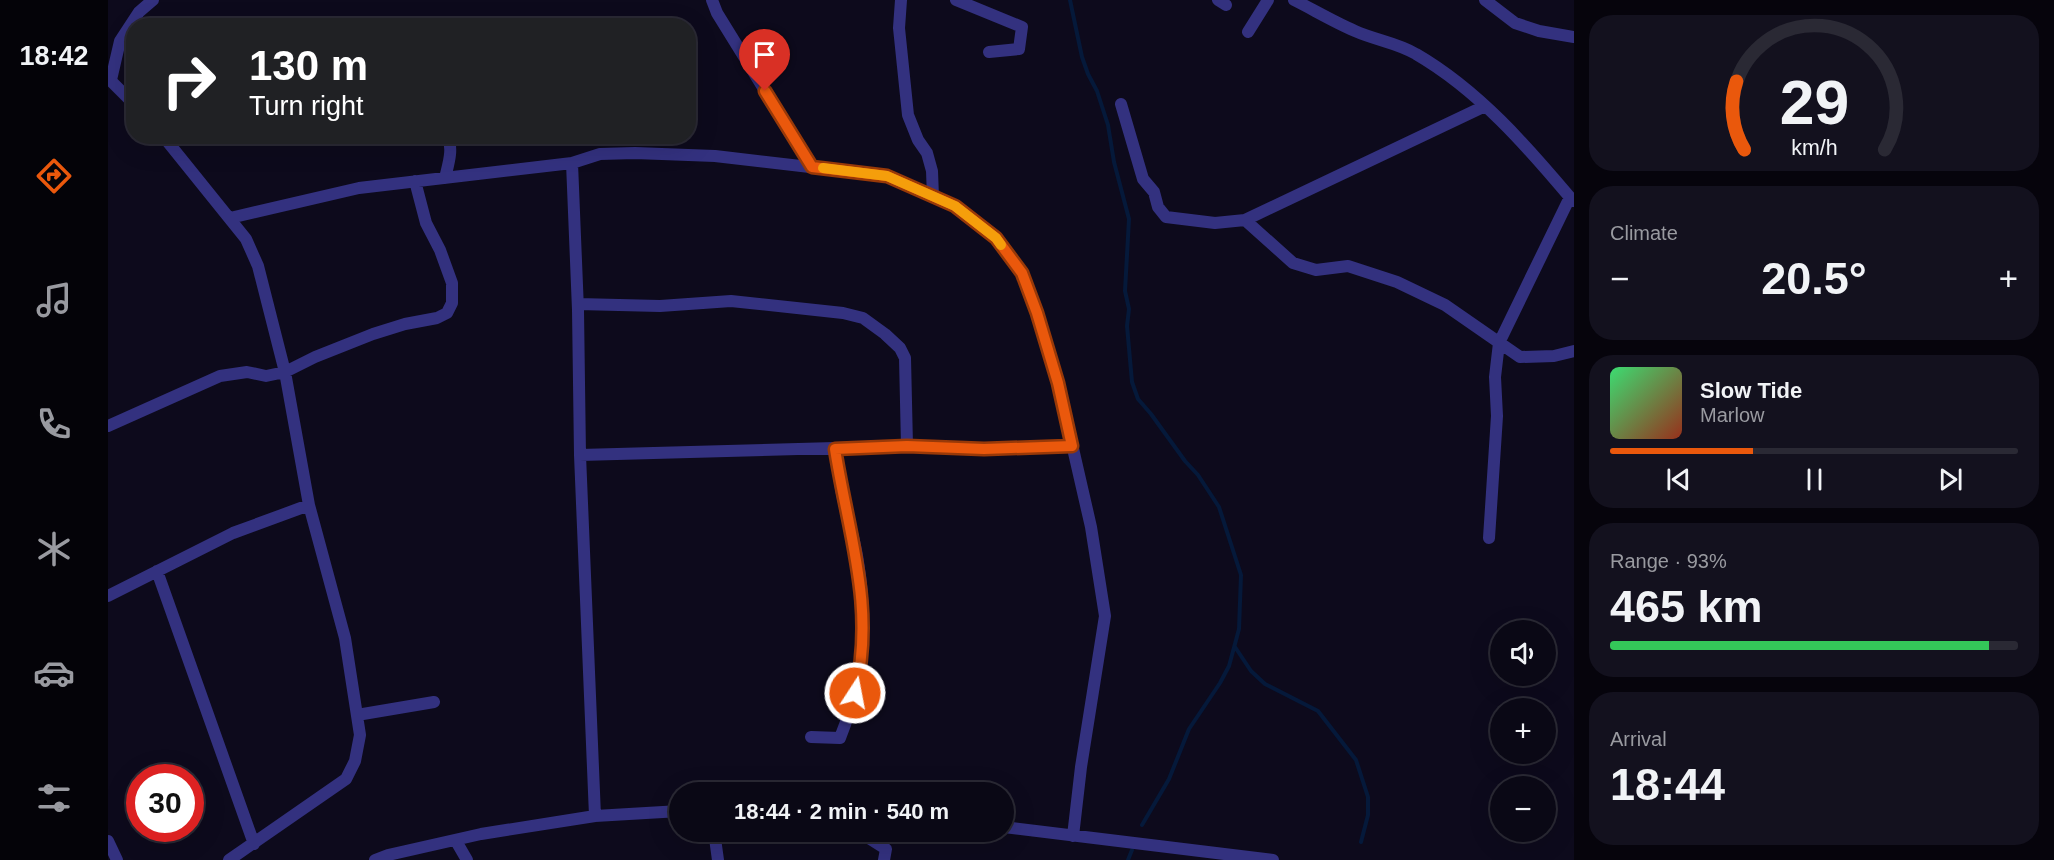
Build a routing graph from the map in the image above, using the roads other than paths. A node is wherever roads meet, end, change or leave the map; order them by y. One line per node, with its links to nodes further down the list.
1 (153, 0): 8 (street)
2 (712, 0): 20 (street)
3 (902, 0): 23 (street)
4 (956, 0): 12 (street)
5 (1268, 0): 9 (street)
6 (1294, 0): 16 (street)
7 (1485, 0): 11 (street)
8 (135, 18)
9 (1248, 32)
10 (126, 33): 13 (street)
11 (1574, 38)
12 (989, 52)
13 (109, 79): 14 (street)
14 (126, 96)
15 (1121, 104): 26 (street)
16 (1485, 106): 24 (street); 26 (street)
17 (170, 144): 25 (street)
18 (450, 144): 21 (street)
19 (572, 162): 20 (street); 21 (street); 27 (street)
20 (812, 167): 23 (street)
21 (445, 178): 22 (street)
22 (415, 181): 25 (street); 30 (street)
23 (933, 197): 33 (street)
24 (1572, 199): 28 (street)
25 (230, 218): 30 (street)
26 (1245, 220): 28 (street)
27 (578, 304): 32 (street); 35 (street)
28 (1498, 343): 29 (street); 37 (street)
29 (1574, 351)
30 (285, 372): 31 (street); 36 (street)
31 (108, 426)
32 (907, 446): 33 (street); 34 (street)
33 (1072, 446): 46 (street)
34 (835, 449): 35 (street); 42 (street)
35 (580, 455): 44 (street)
36 (309, 505): 38 (street); 41 (street)
37 (1489, 538)
38 (157, 571): 39 (street); 51 (street)
39 (108, 596)
40 (434, 702): 41 (street)
41 (357, 715): 51 (street)
42 (811, 737)
43 (669, 812): 44 (street)
44 (595, 816): 48 (street)
45 (1014, 828): 46 (street)
46 (1073, 836): 58 (street)
47 (108, 841): 53 (street)
48 (456, 841): 54 (street); 55 (street)
49 (716, 842): 56 (street)
50 (875, 842): 57 (street)
51 (254, 844): 52 (street)
52 (234, 859)
53 (117, 860)
54 (375, 860)
55 (467, 860)
56 (718, 860)
57 (884, 860)
58 (1273, 860)

